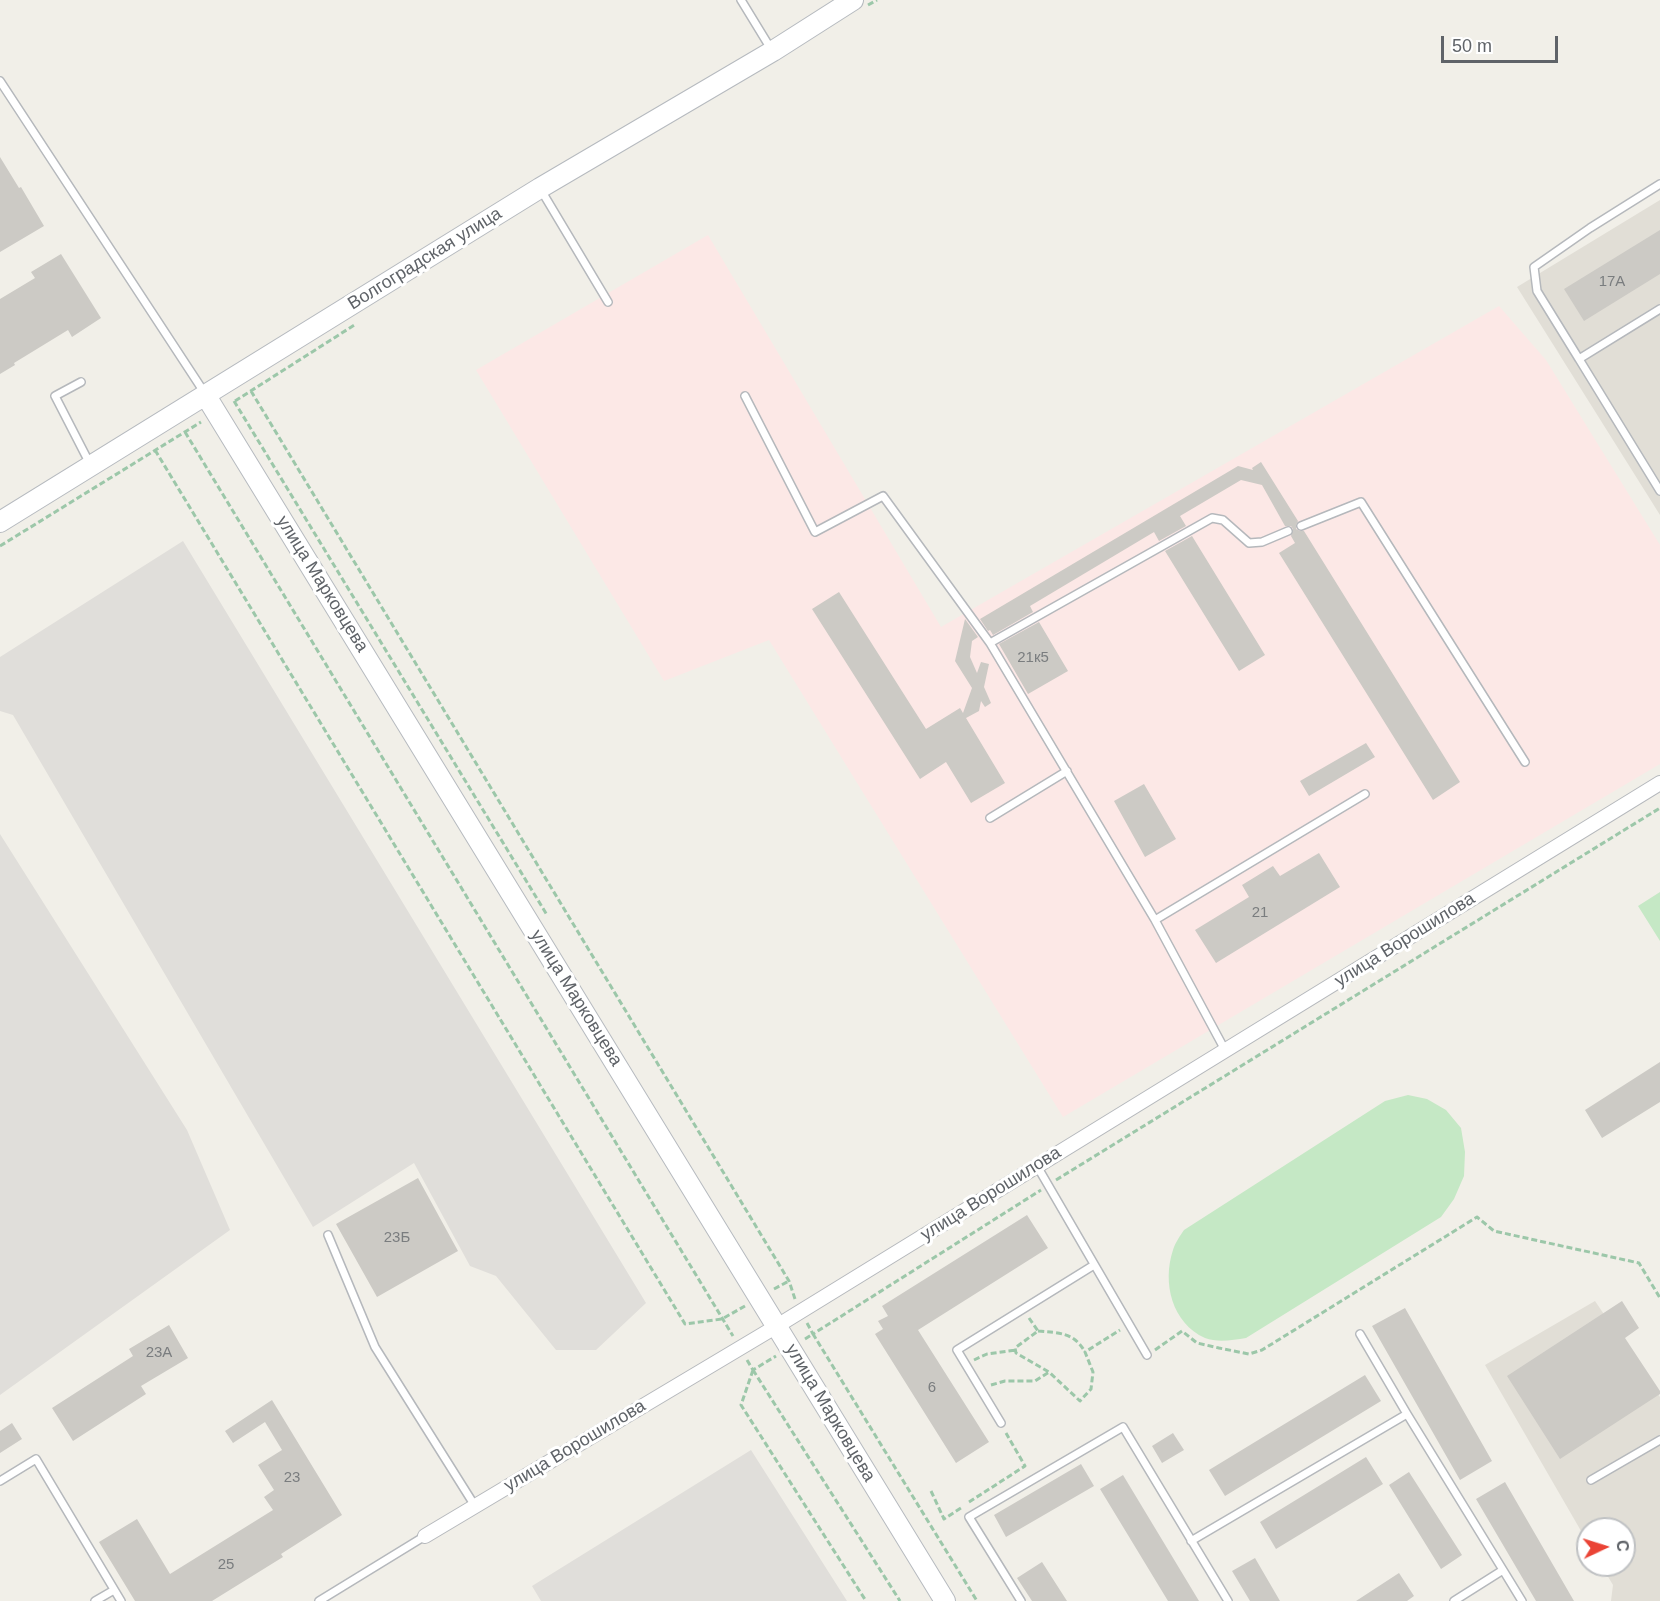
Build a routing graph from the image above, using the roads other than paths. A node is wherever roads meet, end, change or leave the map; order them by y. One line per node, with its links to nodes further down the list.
1 (741, 0): 3 (lane)
2 (853, 0): 3 (main road, Волгоградская улица)
3 (773, 51): 6 (main road, Волгоградская улица)
4 (0, 81): 11 (lane)
5 (1660, 184): 9 (lane)
6 (540, 188): 7 (lane); 11 (main road, Волгоградская улица)
7 (608, 302)
8 (1660, 309): 9 (lane)
9 (1579, 359): 14 (lane)
10 (81, 381): 13 (lane)
11 (206, 396): 13 (main road, Волгоградская улица); 29 (main road, улица Марковцева)
12 (745, 396): 18 (lane)
13 (91, 467): 15 (main road, Волгоградская улица)
14 (1660, 491)
15 (0, 522)
16 (1301, 526): 19 (lane)
17 (1288, 531): 18 (lane)
18 (990, 643): 20 (lane)
19 (1525, 762)
20 (1067, 771): 23 (lane); 24 (lane)
21 (1660, 783): 25 (street, улица Ворошилова)
22 (1365, 794): 24 (lane)
23 (990, 818)
24 (1155, 920): 25 (lane)
25 (1226, 1050): 26 (street, улица Ворошилова)
26 (1037, 1166): 28 (lane); 29 (street, улица Ворошилова)
27 (328, 1235): 37 (lane)
28 (1094, 1264): 31 (lane); 33 (lane)
29 (777, 1326): 37 (street, улица Ворошилова); 45 (main road, улица Марковцева)
30 (1360, 1334): 32 (lane)
31 (1147, 1355)
32 (1407, 1414): 39 (lane); 40 (lane)
33 (1001, 1424)
34 (1660, 1440): 35 (lane)
35 (1591, 1480)
36 (0, 1481): 41 (lane)
37 (475, 1506): 38 (street, улица Ворошилова)
38 (425, 1536): 44 (lane, улица Ворошилова)
39 (1191, 1540): 46 (lane); 47 (lane)
40 (1503, 1570): 48 (lane); 49 (lane)
41 (114, 1590): 42 (lane); 43 (lane)
42 (95, 1601)
43 (121, 1601)
44 (319, 1601)
45 (945, 1601)
46 (1021, 1601)
47 (1228, 1601)
48 (1454, 1601)
49 (1522, 1601)

